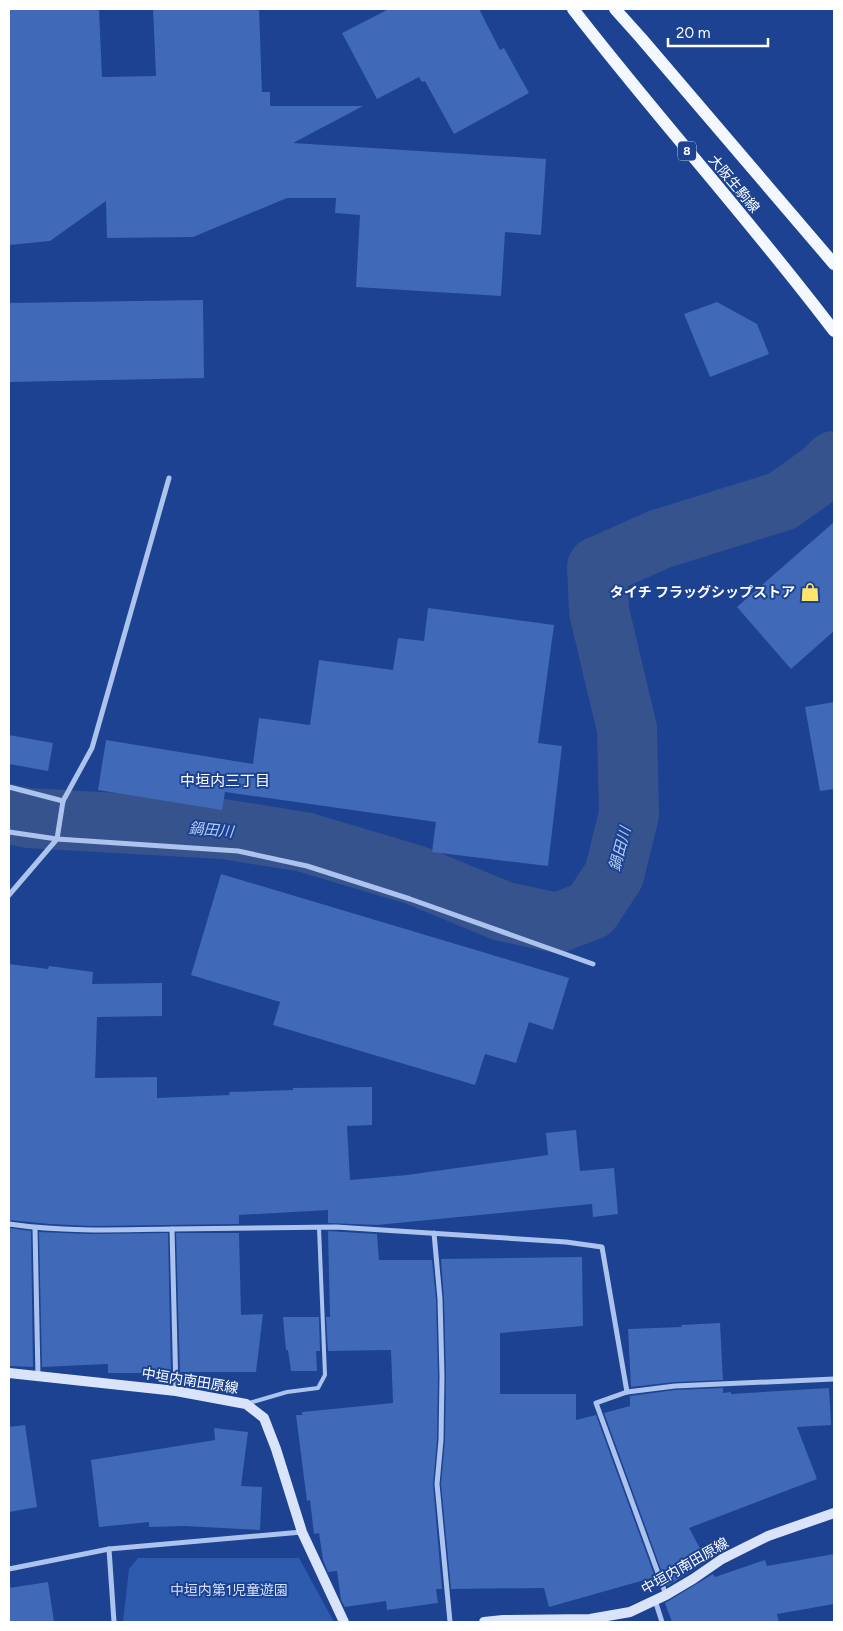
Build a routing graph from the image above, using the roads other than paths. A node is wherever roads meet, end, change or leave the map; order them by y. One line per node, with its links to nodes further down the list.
1 (574, 9): 4 (main road, 大阪生駒線 / 8)
2 (615, 9): 3 (main road, 大阪生駒線)
3 (834, 264)
4 (834, 331)
5 (169, 478): 7 (street)
6 (9, 787): 7 (street)
7 (63, 801): 9 (street)
8 (9, 832): 9 (street)
9 (57, 839): 10 (street); 11 (street)
10 (9, 895)
11 (593, 964)
12 (9, 1224): 13 (street)
13 (35, 1228): 15 (street); 18 (street)
14 (319, 1228): 15 (street); 16 (street); 22 (lane)
15 (172, 1229): 20 (street)
16 (434, 1233): 21 (street); 31 (street)
17 (9, 1373): 18 (main road, 中垣内南田原線)
18 (38, 1376): 20 (main road, 中垣内南田原線)
19 (834, 1379): 21 (street)
20 (176, 1391): 22 (main road, 中垣内南田原線)
21 (627, 1392): 27 (street)
22 (246, 1404): 24 (main road, 中垣内南田原線)
23 (834, 1512): 27 (main road, 中垣内南田原線)
24 (302, 1532): 25 (street); 30 (main road, 中垣内南田原線)
25 (109, 1549): 26 (street); 29 (street)
26 (9, 1569)
27 (666, 1595): 28 (main road, 中垣内南田原線)
28 (655, 1600): 32 (main road, 中垣内南田原線); 33 (street)
29 (114, 1622)
30 (344, 1622)
31 (450, 1622)
32 (484, 1622)
33 (662, 1622)

